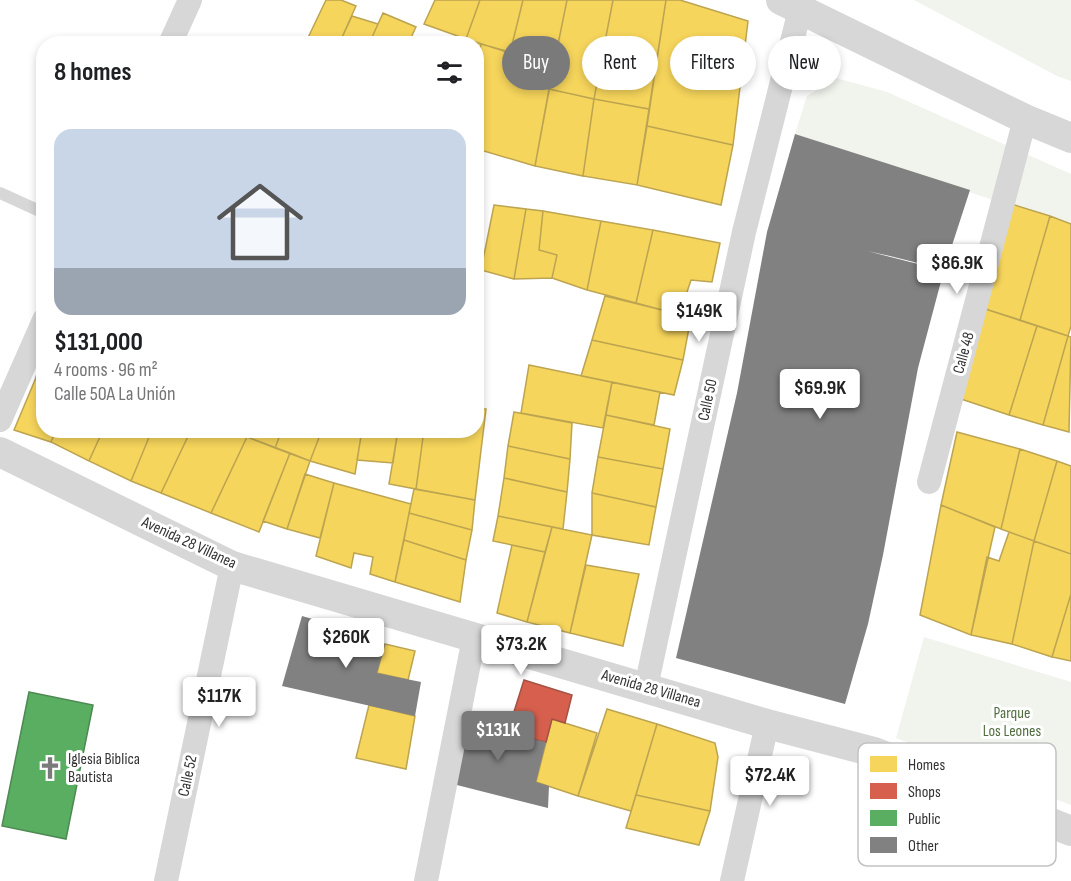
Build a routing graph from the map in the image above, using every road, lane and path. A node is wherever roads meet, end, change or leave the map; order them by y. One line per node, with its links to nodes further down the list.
1 (190, 0): 3 (street)
2 (791, 5): 4 (street); 14 (street, Calle 50)
3 (174, 36)
4 (1025, 119): 5 (street); 11 (street, Calle 48)
5 (1071, 138)
6 (0, 194): 7 (lane)
7 (36, 210)
8 (36, 338): 9 (street)
9 (0, 420)
10 (0, 452): 12 (street, Avenida 28 Villanea)
11 (929, 482)
12 (232, 566): 13 (street, Avenida 28 Villanea); 19 (street, Calle 52)
13 (474, 638): 14 (street, Avenida 28 Villanea); 20 (street)
14 (646, 687): 15 (street, Avenida 28 Villanea)
15 (767, 724): 16 (street, Avenida 28 Villanea); 21 (street)
16 (858, 748)
17 (1056, 825): 18 (street, Avenida 28 Villanea)
18 (1071, 831)
19 (166, 881)
20 (426, 881)
21 (732, 881)

